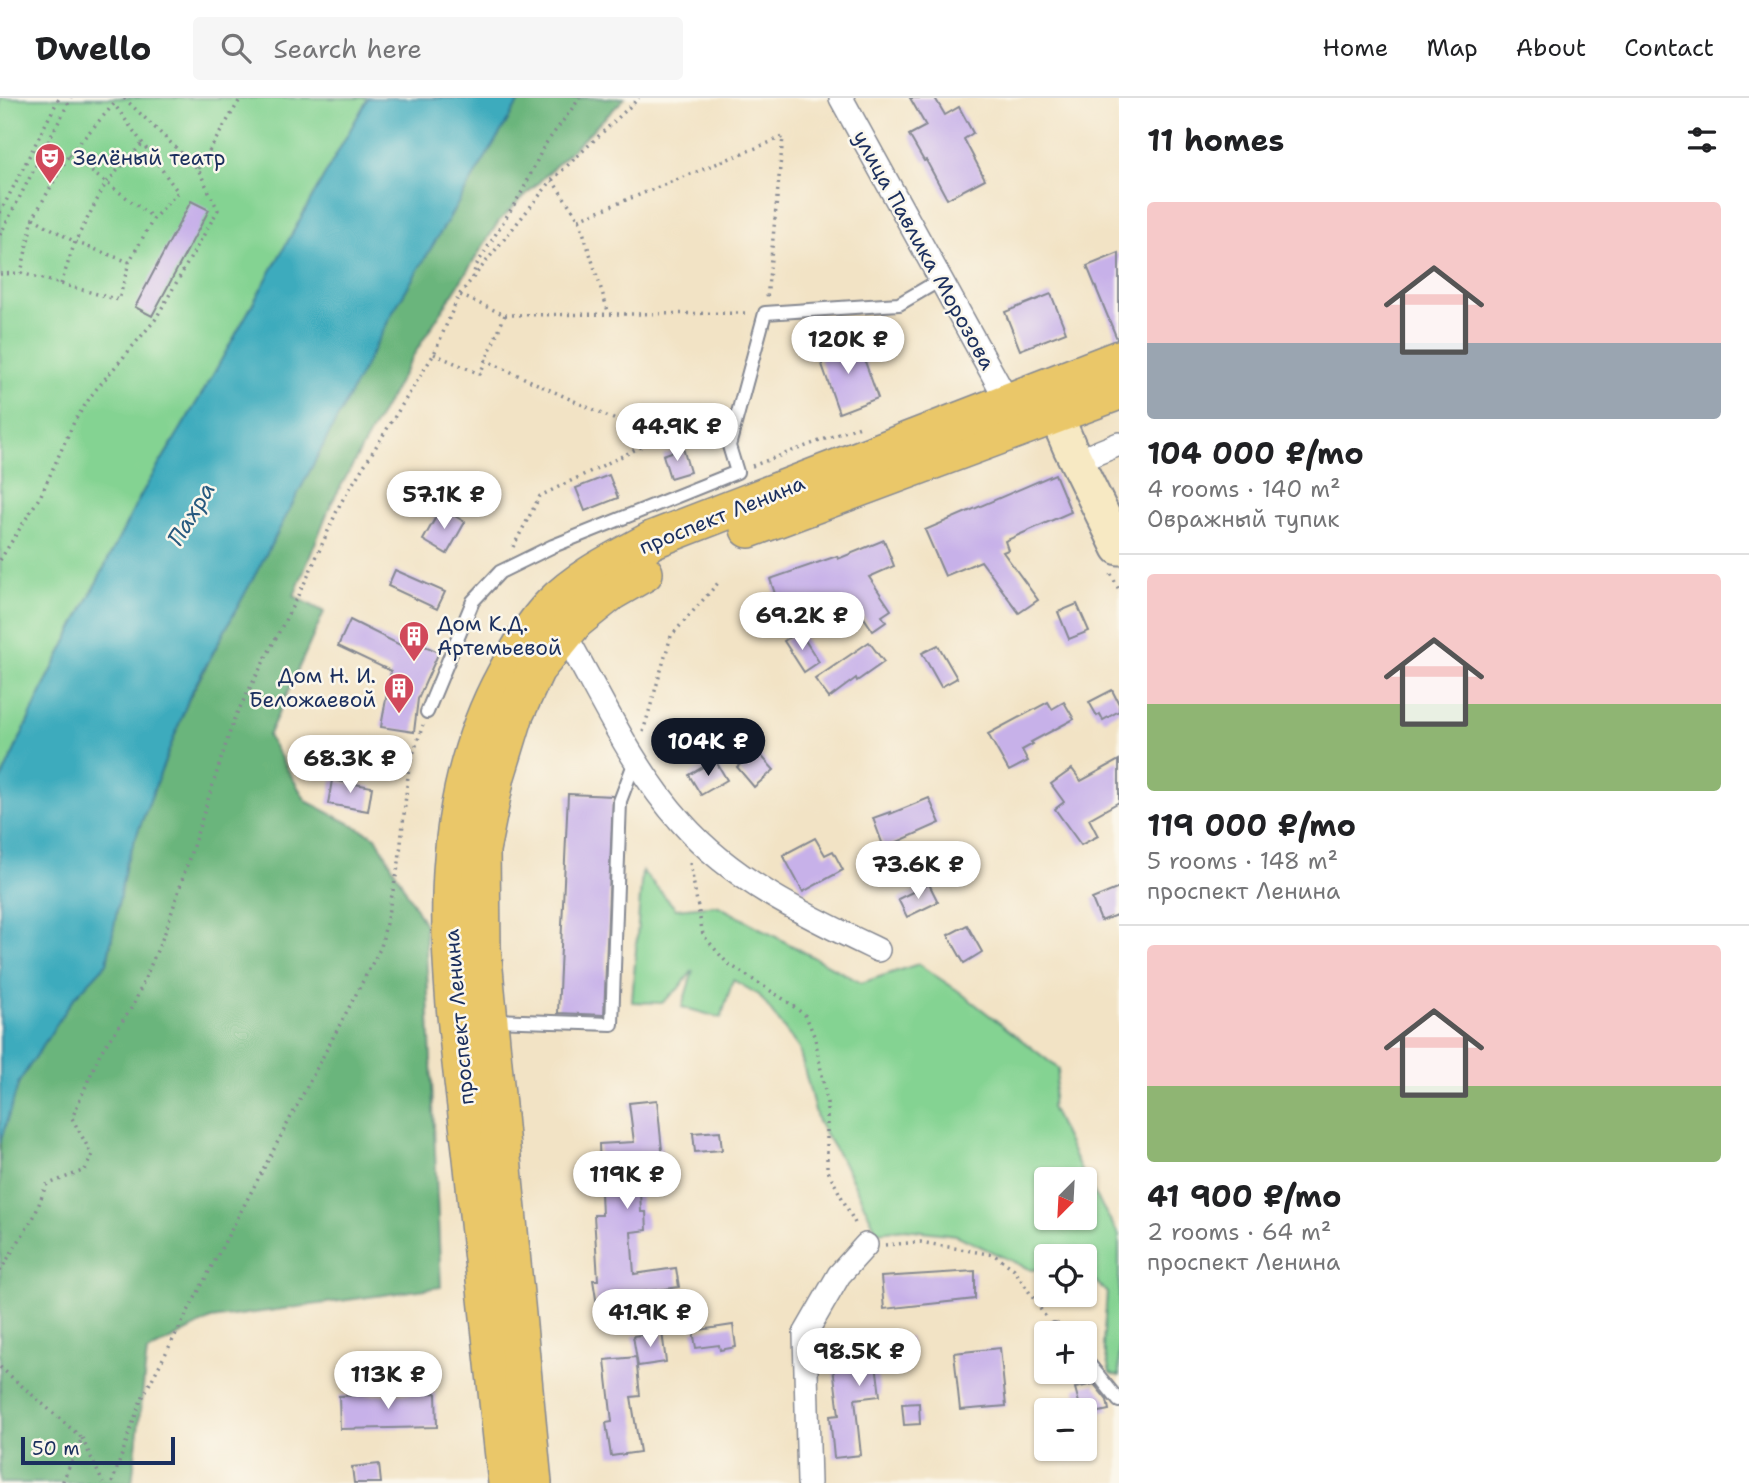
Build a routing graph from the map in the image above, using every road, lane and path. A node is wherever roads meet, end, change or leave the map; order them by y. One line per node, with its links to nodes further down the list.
1 (59, 98): 13 (path)
2 (71, 98): 17 (path)
3 (124, 98): 10 (path)
4 (240, 98): 10 (path)
5 (580, 98): 22 (path)
6 (639, 98): 11 (path)
7 (841, 98): 23 (street, улица Павлика Морозова)
8 (143, 143): 9 (path); 12 (path); 15 (path)
9 (69, 155): 12 (path); 14 (path)
10 (198, 169): 40 (path)
11 (552, 180): 16 (path); 22 (path)
12 (106, 183): 15 (path); 18 (path)
13 (0, 213)
14 (33, 218): 18 (path); 20 (path)
15 (154, 218): 19 (path)
16 (579, 219): 26 (path); 27 (path)
17 (0, 235)
18 (75, 242): 19 (path); 24 (path)
19 (129, 262): 24 (path)
20 (21, 273): 21 (path); 24 (path)
21 (0, 274)
22 (471, 280): 25 (path)
23 (940, 280): 26 (lane); 33 (street, улица Павлика Морозова)
24 (61, 284)
25 (459, 295): 28 (path); 29 (path)
26 (765, 313): 27 (path); 37 (lane)
27 (609, 314): 28 (path)
28 (505, 315): 31 (path)
29 (434, 354): 31 (path); 50 (path)
30 (1119, 359): 34 (main road, проспект Ленина)
31 (485, 360): 35 (path)
32 (1119, 391): 34 (main road, проспект Ленина)
33 (1008, 402): 34 (main road, проспект Ленина); 59 (main road, проспект Ленина)
34 (1051, 402): 38 (street); 43 (main road, проспект Ленина)
35 (657, 439): 37 (path); 41 (path)
36 (1119, 444): 38 (street)
37 (729, 446): 41 (lane)
38 (1077, 461): 39 (street)
39 (1119, 548)
40 (0, 560)
41 (500, 572): 44 (lane)
42 (718, 583): 45 (path)
43 (564, 633): 45 (street); 48 (main road, проспект Ленина)
44 (427, 712): 58 (path)
45 (635, 761): 46 (street); 48 (lane)
46 (682, 823): 47 (street); 49 (path)
47 (878, 950)
48 (489, 1020): 60 (main road, проспект Ленина)
49 (866, 1245): 51 (path); 61 (street)
50 (0, 1270)
51 (1050, 1321)
52 (0, 1367): 55 (path)
53 (1097, 1374): 54 (lane)
54 (1119, 1401)
55 (82, 1438): 56 (path); 57 (path)
56 (62, 1483)
57 (103, 1483)
58 (112, 1483)
59 (507, 1483)
60 (533, 1483)
61 (808, 1483)

